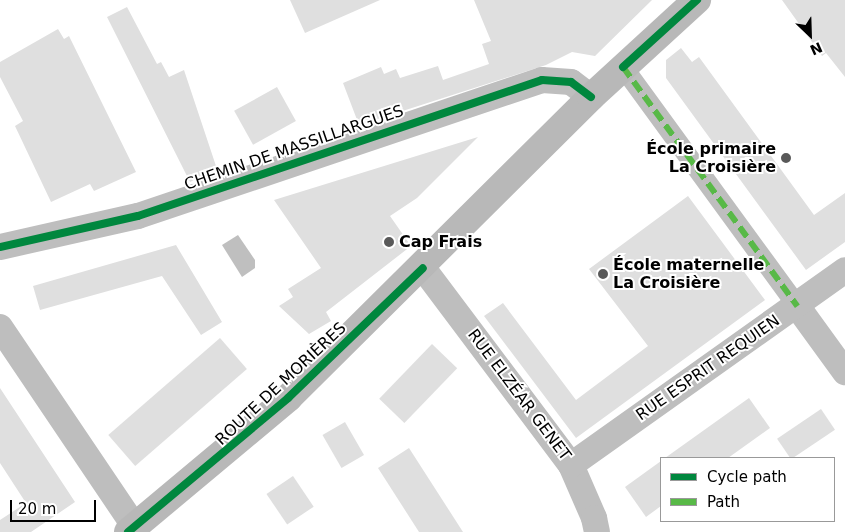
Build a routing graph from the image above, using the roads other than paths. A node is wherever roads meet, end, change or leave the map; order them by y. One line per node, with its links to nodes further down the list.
1 (697, 0): 2 (main road, ROUTE DE MORIÈRES)
2 (623, 67): 3 (main road, ROUTE DE MORIÈRES); 7 (street)
3 (591, 97): 4 (street, CHEMIN DE MASSILLARGUES); 5 (main road, ROUTE DE MORIÈRES)
4 (0, 247)
5 (423, 268): 10 (street, RUE ELZÉAR GENET); 11 (main road, ROUTE DE MORIÈRES)
6 (845, 270): 7 (street, RUE ESPRIT REQUIEN)
7 (797, 306): 9 (street); 10 (street, RUE ESPRIT REQUIEN)
8 (0, 327): 11 (street)
9 (845, 372)
10 (571, 465): 12 (street, RUE ELZÉAR GENET)
11 (132, 529)
12 (597, 532)

